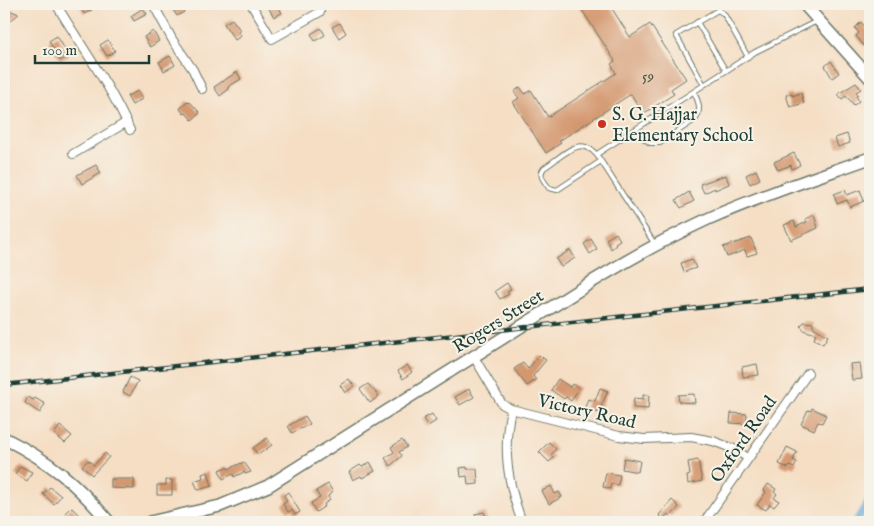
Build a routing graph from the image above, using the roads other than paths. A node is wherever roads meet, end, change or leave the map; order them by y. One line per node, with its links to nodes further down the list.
1 (56, 4): 15 (street)
2 (153, 4): 12 (street)
3 (252, 4): 5 (street)
4 (804, 4): 6 (main road)
5 (320, 12)
6 (818, 20): 8 (lane); 10 (main road)
7 (697, 22): 8 (lane); 9 (lane); 11 (lane)
8 (748, 57): 9 (lane)
9 (726, 71): 11 (lane)
10 (870, 78)
11 (704, 85): 13 (lane)
12 (202, 89)
13 (694, 92): 14 (lane); 14 (lane)
14 (636, 129): 16 (lane)
15 (73, 154)
16 (597, 154): 18 (lane); 18 (lane)
17 (870, 158): 19 (main road, Rogers Street)
18 (601, 161): 19 (lane)
19 (655, 245): 20 (main road, Rogers Street)
20 (474, 357): 22 (street, Victory Road); 26 (main road, Rogers Street)
21 (808, 373): 24 (street, Oxford Road)
22 (511, 409): 24 (street, Victory Road); 27 (street)
23 (4, 438): 25 (main road)
24 (748, 458): 28 (street, Oxford Road)
25 (109, 522)
26 (150, 522)
27 (522, 522)
28 (704, 522)

